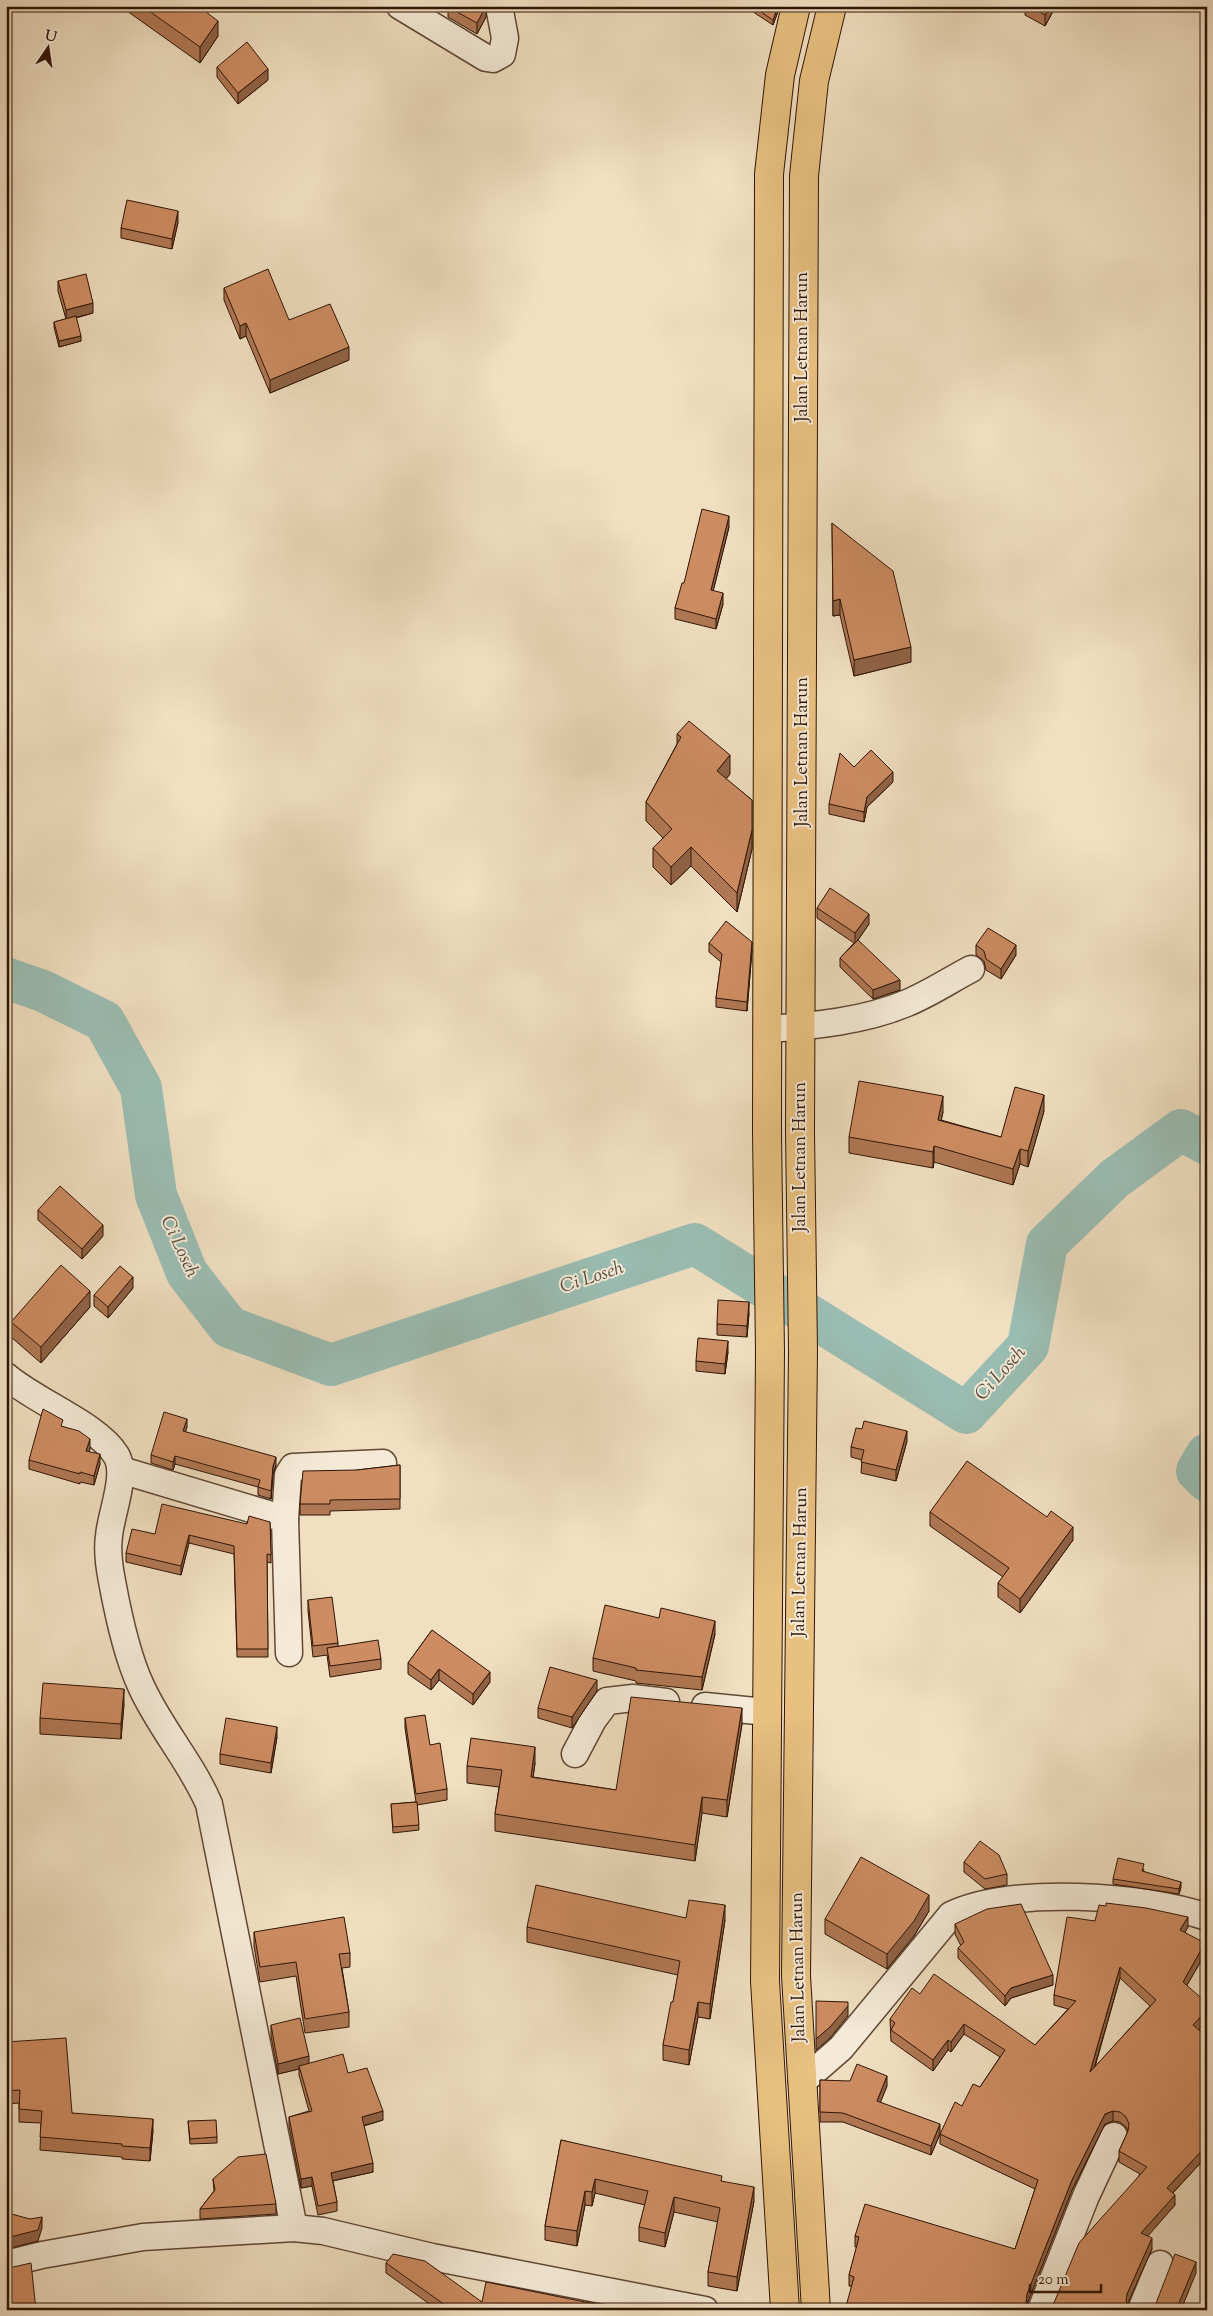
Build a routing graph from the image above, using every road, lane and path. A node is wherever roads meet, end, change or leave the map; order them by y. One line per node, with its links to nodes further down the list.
1 (400, 6): 2 (street)
2 (499, 6)
3 (796, 6): 5 (main road, Jalan Letnan Harun)
4 (832, 6): 6 (main road, Jalan Letnan Harun)
5 (769, 249): 6 (main road); 9 (main road, Jalan Letnan Harun)
6 (803, 250): 8 (main road, Jalan Letnan Harun)
7 (971, 969): 8 (street)
8 (801, 1027): 9 (street); 18 (main road, Jalan Letnan Harun)
9 (768, 1029): 15 (main road, Jalan Letnan Harun)
10 (6, 1376): 12 (street)
11 (383, 1463): 13 (street)
12 (121, 1470): 13 (street); 20 (street)
13 (285, 1519): 14 (street)
14 (289, 1653)
15 (767, 1712): 16 (street); 24 (main road, Jalan Letnan Harun)
16 (575, 1754)
17 (1207, 1917): 18 (street)
18 (802, 2082): 25 (main road, Jalan Letnan Harun)
19 (1114, 2136): 26 (street)
20 (294, 2228): 21 (street); 23 (street)
21 (6, 2264)
22 (1160, 2264): 27 (street)
23 (705, 2310)
24 (785, 2310)
25 (816, 2310)
26 (1041, 2310)
27 (1141, 2310)

